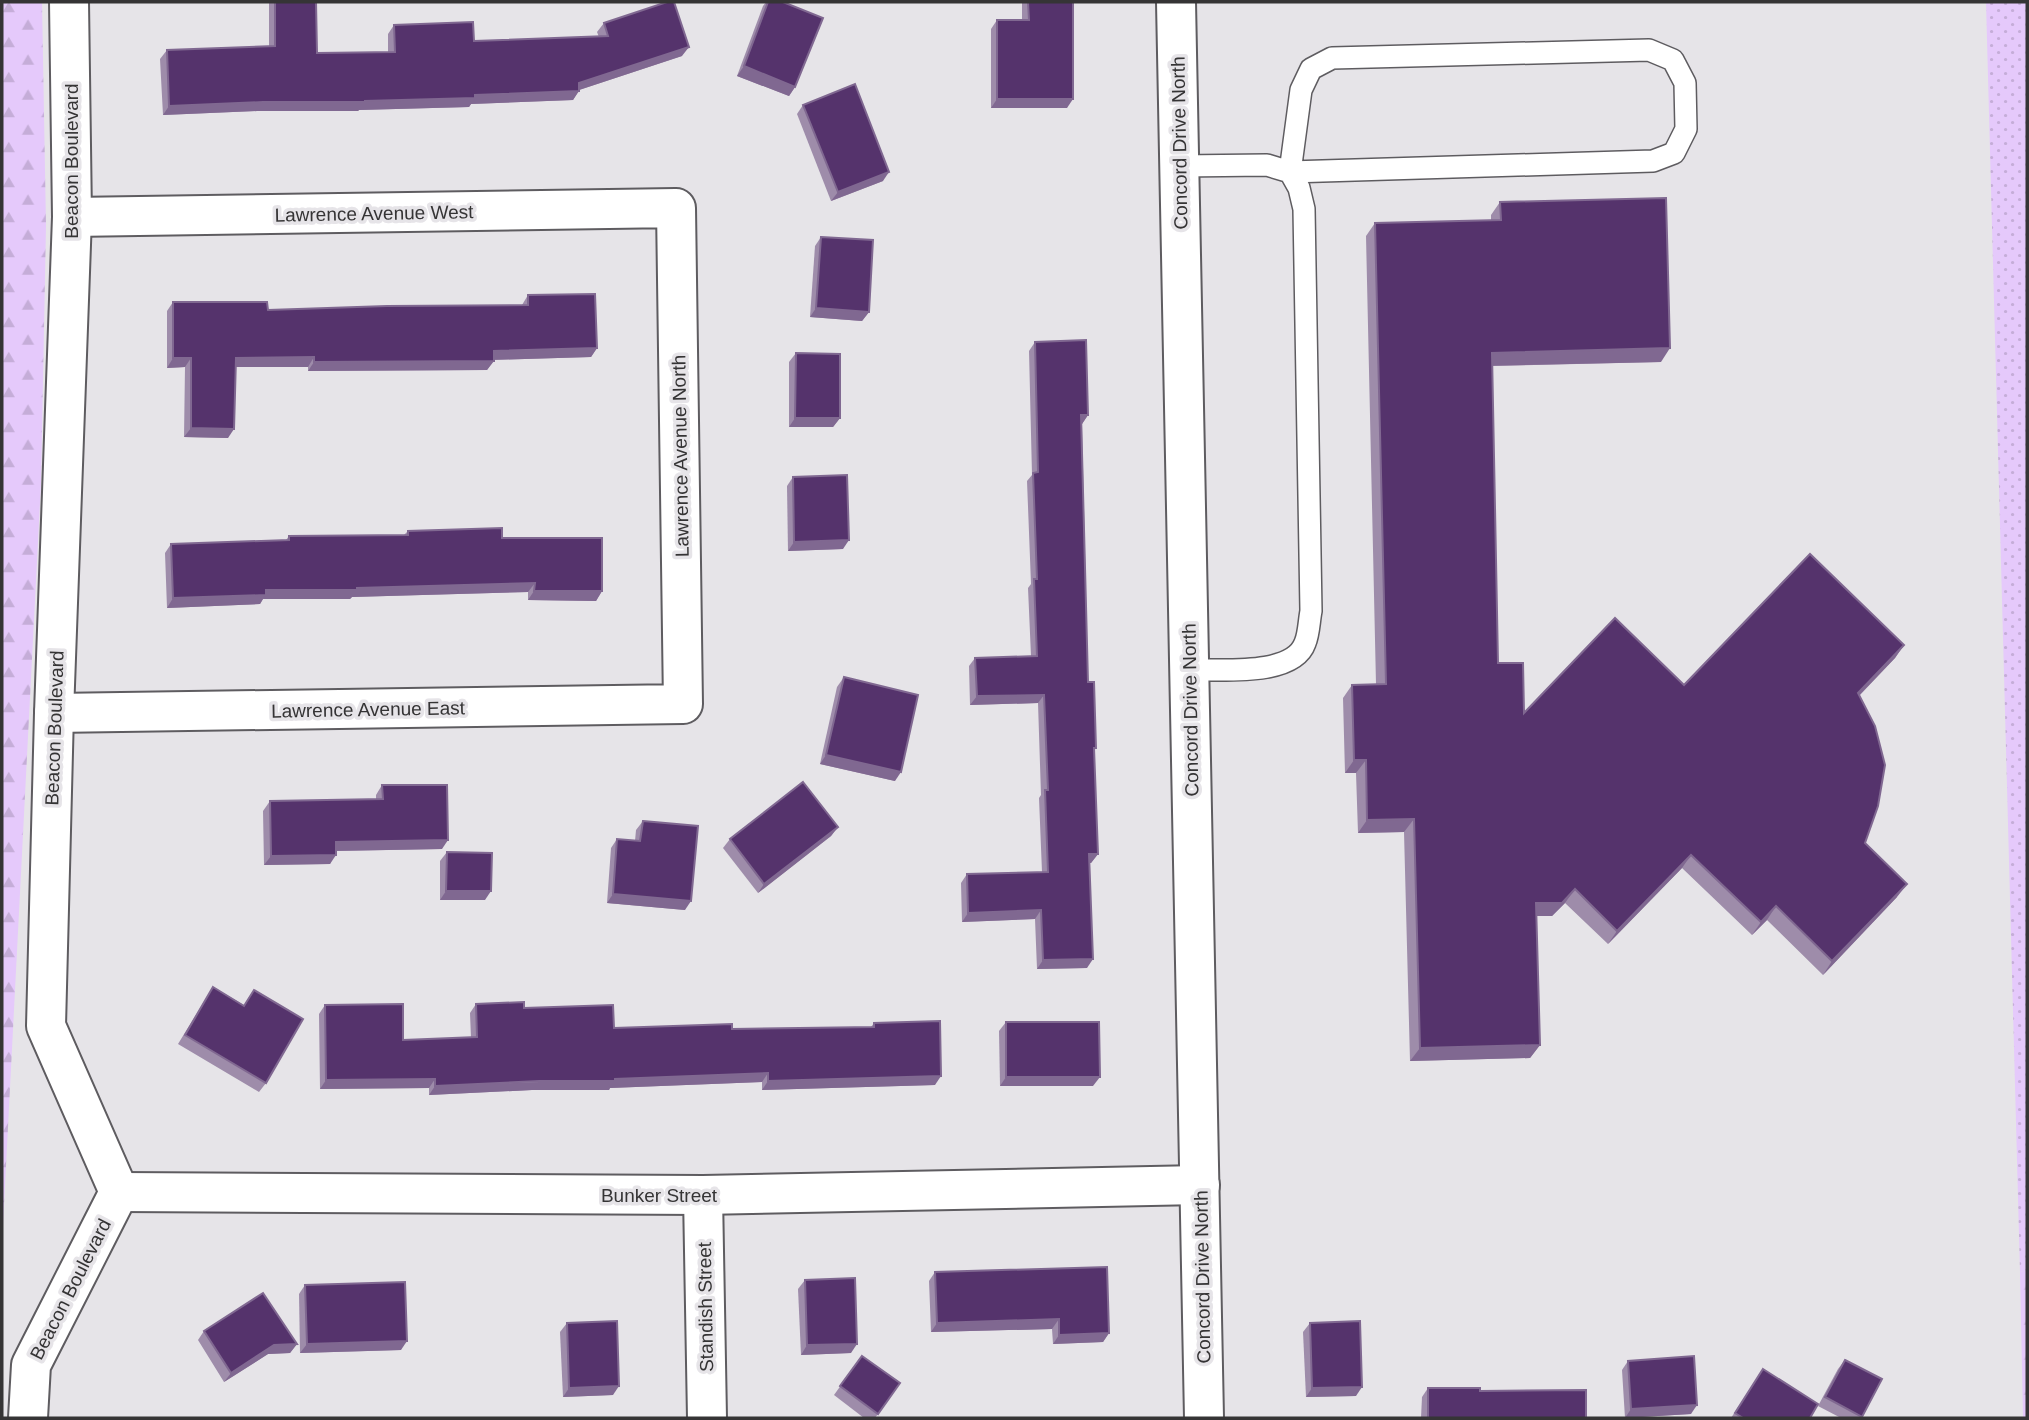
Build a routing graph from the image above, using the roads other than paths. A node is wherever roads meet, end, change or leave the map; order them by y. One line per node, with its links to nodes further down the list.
1 (69, 2): 6 (street, Beacon Boulevard)
2 (1176, 2): 3 (street, Concord Drive North)
3 (1180, 166): 4 (lane); 7 (street, Concord Drive North)
4 (1290, 172): 4 (lane); 7 (lane)
5 (676, 208): 6 (street, Lawrence Avenue West); 8 (street, Lawrence Avenue North)
6 (72, 217): 9 (street, Beacon Boulevard)
7 (1189, 670): 10 (street, Concord Drive North)
8 (683, 704): 9 (street, Lawrence Avenue East)
9 (54, 713): 11 (street, Beacon Boulevard)
10 (1200, 1185): 12 (street, Bunker Street); 15 (street, Concord Drive North)
11 (119, 1192): 12 (street, Bunker Street); 13 (street, Beacon Boulevard)
12 (703, 1195): 14 (street, Standish Street)
13 (28, 1418)
14 (707, 1418)
15 (1204, 1418)

